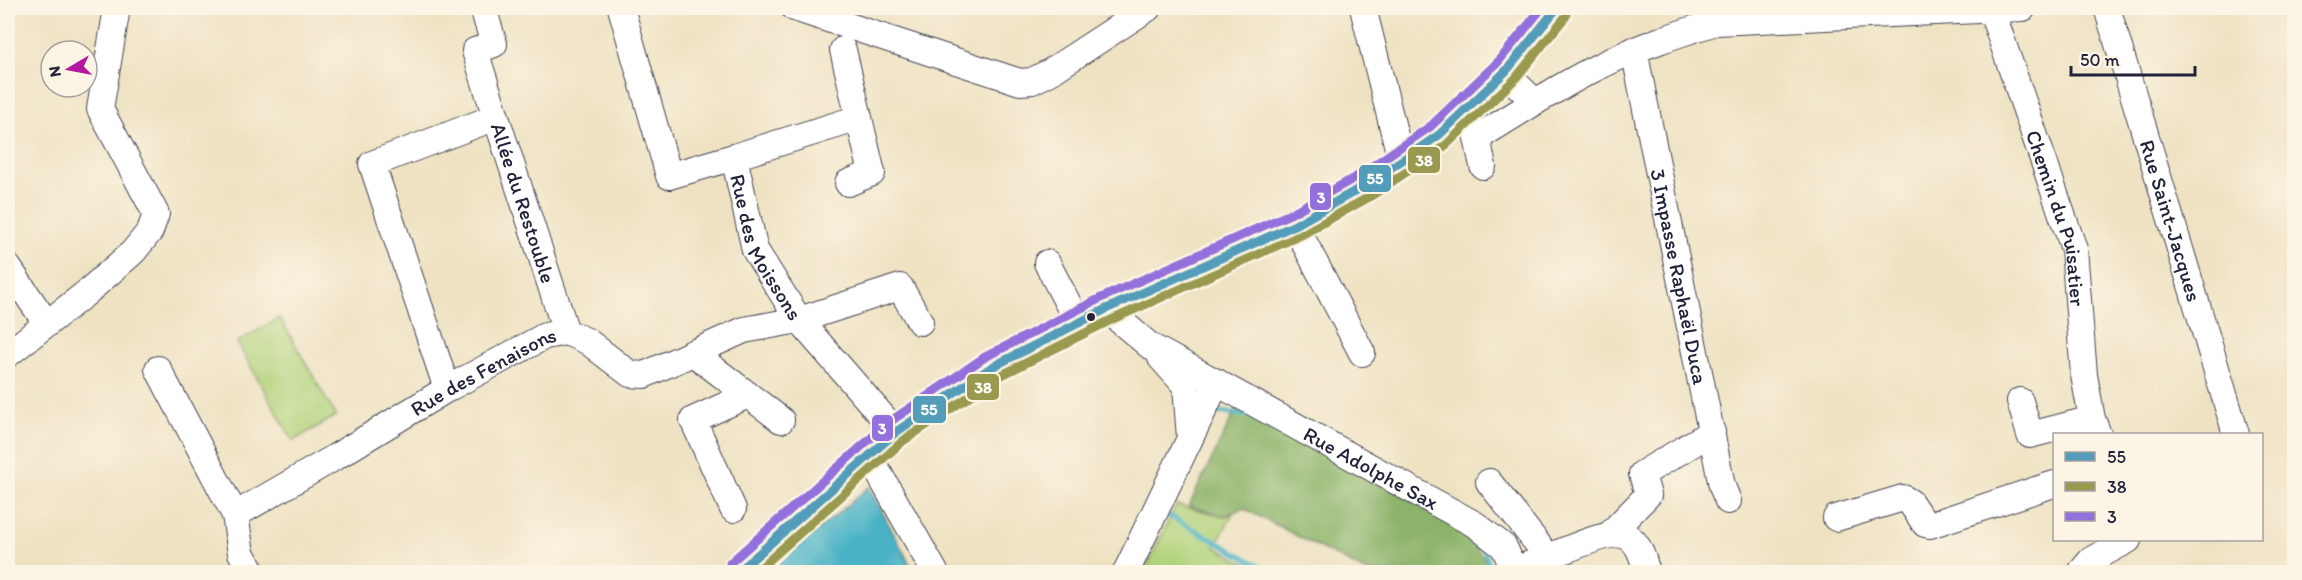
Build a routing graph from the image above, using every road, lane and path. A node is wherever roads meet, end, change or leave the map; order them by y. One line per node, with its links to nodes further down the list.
1 (117, 8): 28 (street)
2 (483, 8): 15 (street)
3 (621, 8): 17 (street)
4 (794, 8): 11 (street)
5 (1148, 8): 11 (street)
6 (1363, 8): 18 (street)
7 (1557, 8): 13 (street)
8 (2023, 8): 10 (street)
9 (2107, 8): 42 (street, Rue Saint-Jacques)
10 (1991, 9): 12 (street); 39 (street, Chemin du Puisatier)
11 (838, 28): 16 (street)
12 (1634, 50): 14 (street); 41 (street, 3 Impasse Raphaël Duca)
13 (1505, 73): 14 (street); 18 (street)
14 (1535, 102): 19 (street)
15 (496, 117): 29 (street, Allée du Restouble); 35 (street, Allée du Restouble)
16 (859, 118): 17 (street, Rue des Moissons); 20 (street)
17 (734, 157): 25 (street, Rue des Moissons)
18 (1401, 160): 21 (street)
19 (1484, 166)
20 (848, 183)
21 (1294, 225): 24 (street); 31 (street)
22 (1047, 263): 27 (street)
23 (8, 267): 28 (street)
24 (1106, 309): 27 (street); 34 (street, Rue Adolphe Sax)
25 (799, 320): 26 (street, Rue des Fenaisons); 30 (street, Rue des Fenaisons); 40 (street, Rue des Moissons)
26 (920, 322)
27 (1078, 323): 40 (street)
28 (47, 324): 32 (street)
29 (566, 332): 30 (street, Rue des Fenaisons); 35 (street, Rue des Fenaisons)
30 (693, 353): 36 (street)
31 (1362, 353)
32 (8, 354)
33 (158, 369): 50 (street)
34 (1202, 380): 55 (street, Rue Adolphe Sax); 59 (street)
35 (447, 389): 50 (street, Rue des Fenaisons)
36 (748, 395): 38 (street); 49 (street)
37 (2020, 401): 39 (street)
38 (781, 420)
39 (2095, 427)
40 (896, 432): 43 (street)
41 (1712, 432): 48 (street, 3 Impasse Raphaël Duca); 52 (street)
42 (2235, 433)
43 (869, 456): 57 (street); 58 (street)
44 (2053, 474): 47 (street)
45 (1489, 482): 54 (street)
46 (2053, 485): 51 (street)
47 (2005, 489)
48 (1728, 501)
49 (734, 509)
50 (235, 514): 56 (street)
51 (1836, 518)
52 (1610, 534): 54 (street, Rue Adolphe Sax); 60 (street)
53 (2126, 541): 61 (street)
54 (1548, 557): 55 (street, Rue Adolphe Sax)
55 (1515, 571)
56 (252, 573)
57 (738, 573)
58 (935, 573)
59 (1126, 573)
60 (1647, 573)
61 (2081, 573)

